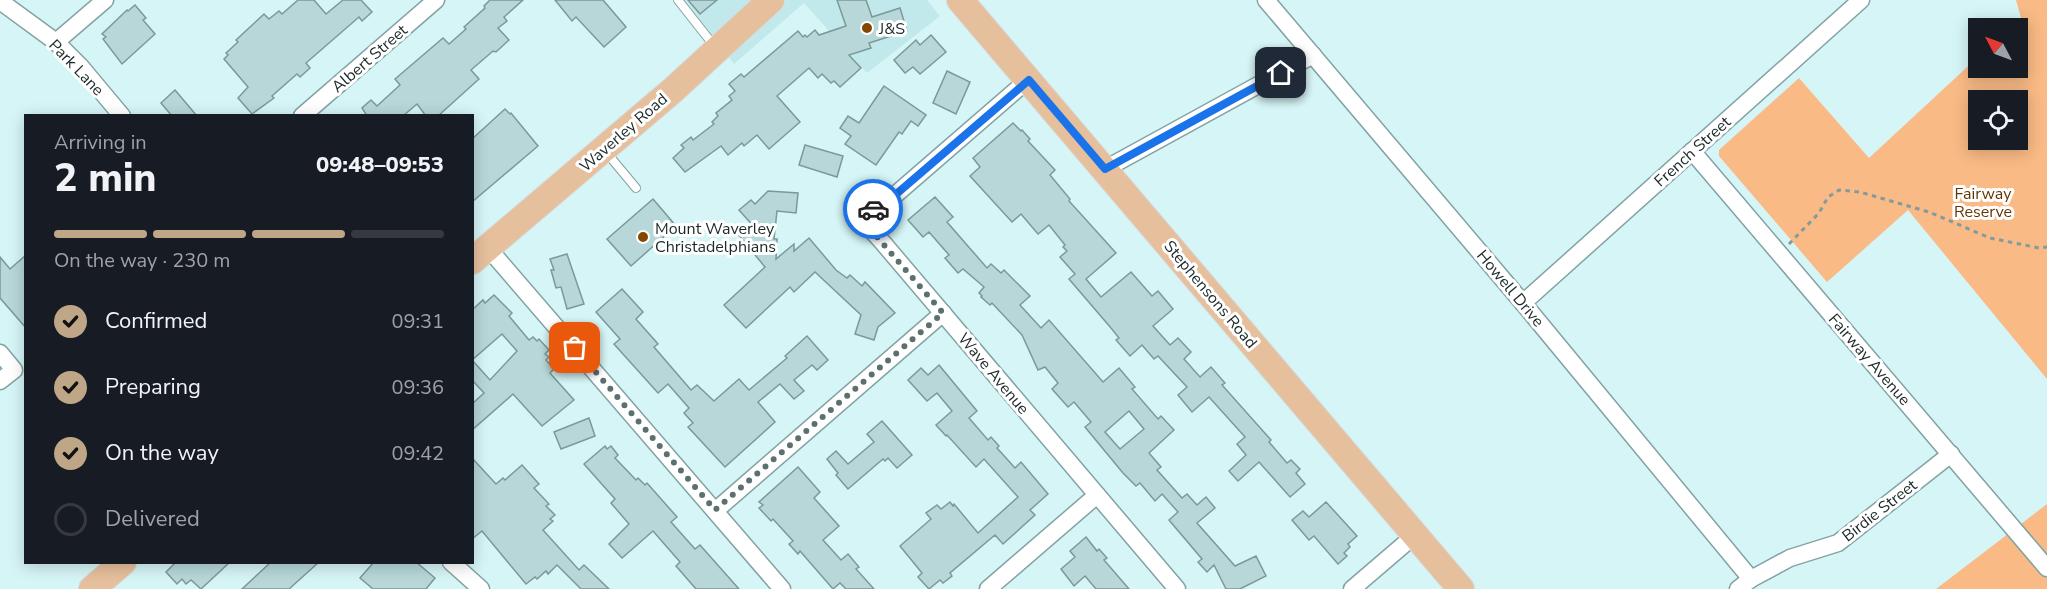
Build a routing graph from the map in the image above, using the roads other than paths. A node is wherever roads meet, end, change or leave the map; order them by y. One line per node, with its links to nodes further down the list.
1 (105, 0): 9 (street)
2 (436, 0): 14 (street, Albert Street)
3 (678, 0): 10 (lane)
4 (771, 0): 10 (main road, Waverley Road)
5 (960, 0): 12 (main road, Stephensons Road)
6 (1266, 0): 11 (street, Howell Drive)
7 (1861, 0): 16 (street, French Street)
8 (0, 1): 9 (street, Park Lane)
9 (56, 42): 13 (street, Park Lane)
10 (718, 50): 15 (main road, Waverley Road)
11 (1313, 56): 17 (street); 20 (street, Howell Drive)
12 (1029, 80): 17 (main road, Stephensons Road); 21 (street, Wave Avenue)
13 (120, 114)
14 (304, 114)
15 (604, 150): 18 (lane); 19 (main road, Waverley Road)
16 (1692, 151): 20 (street, French Street); 24 (street, Fairway Avenue)
17 (1105, 169): 27 (main road, Stephensons Road)
18 (636, 188)
19 (480, 255): 26 (street)
20 (1524, 303): 31 (street, Howell Drive)
21 (943, 313): 25 (street, Wave Avenue); 26 (street)
22 (0, 353): 23 (street)
23 (0, 381)
24 (1951, 454): 30 (street, Fairway Avenue); 31 (street, Birdie Street)
25 (1097, 495): 35 (street); 36 (street, Wave Avenue)
26 (715, 510): 34 (street)
27 (1415, 535): 37 (street); 38 (main road, Stephensons Road)
28 (121, 564): 32 (main road)
29 (453, 564): 33 (street)
30 (2047, 568)
31 (1745, 584)
32 (97, 588)
33 (479, 588)
34 (782, 589)
35 (988, 589)
36 (1177, 589)
37 (1352, 589)
38 (1461, 589)

